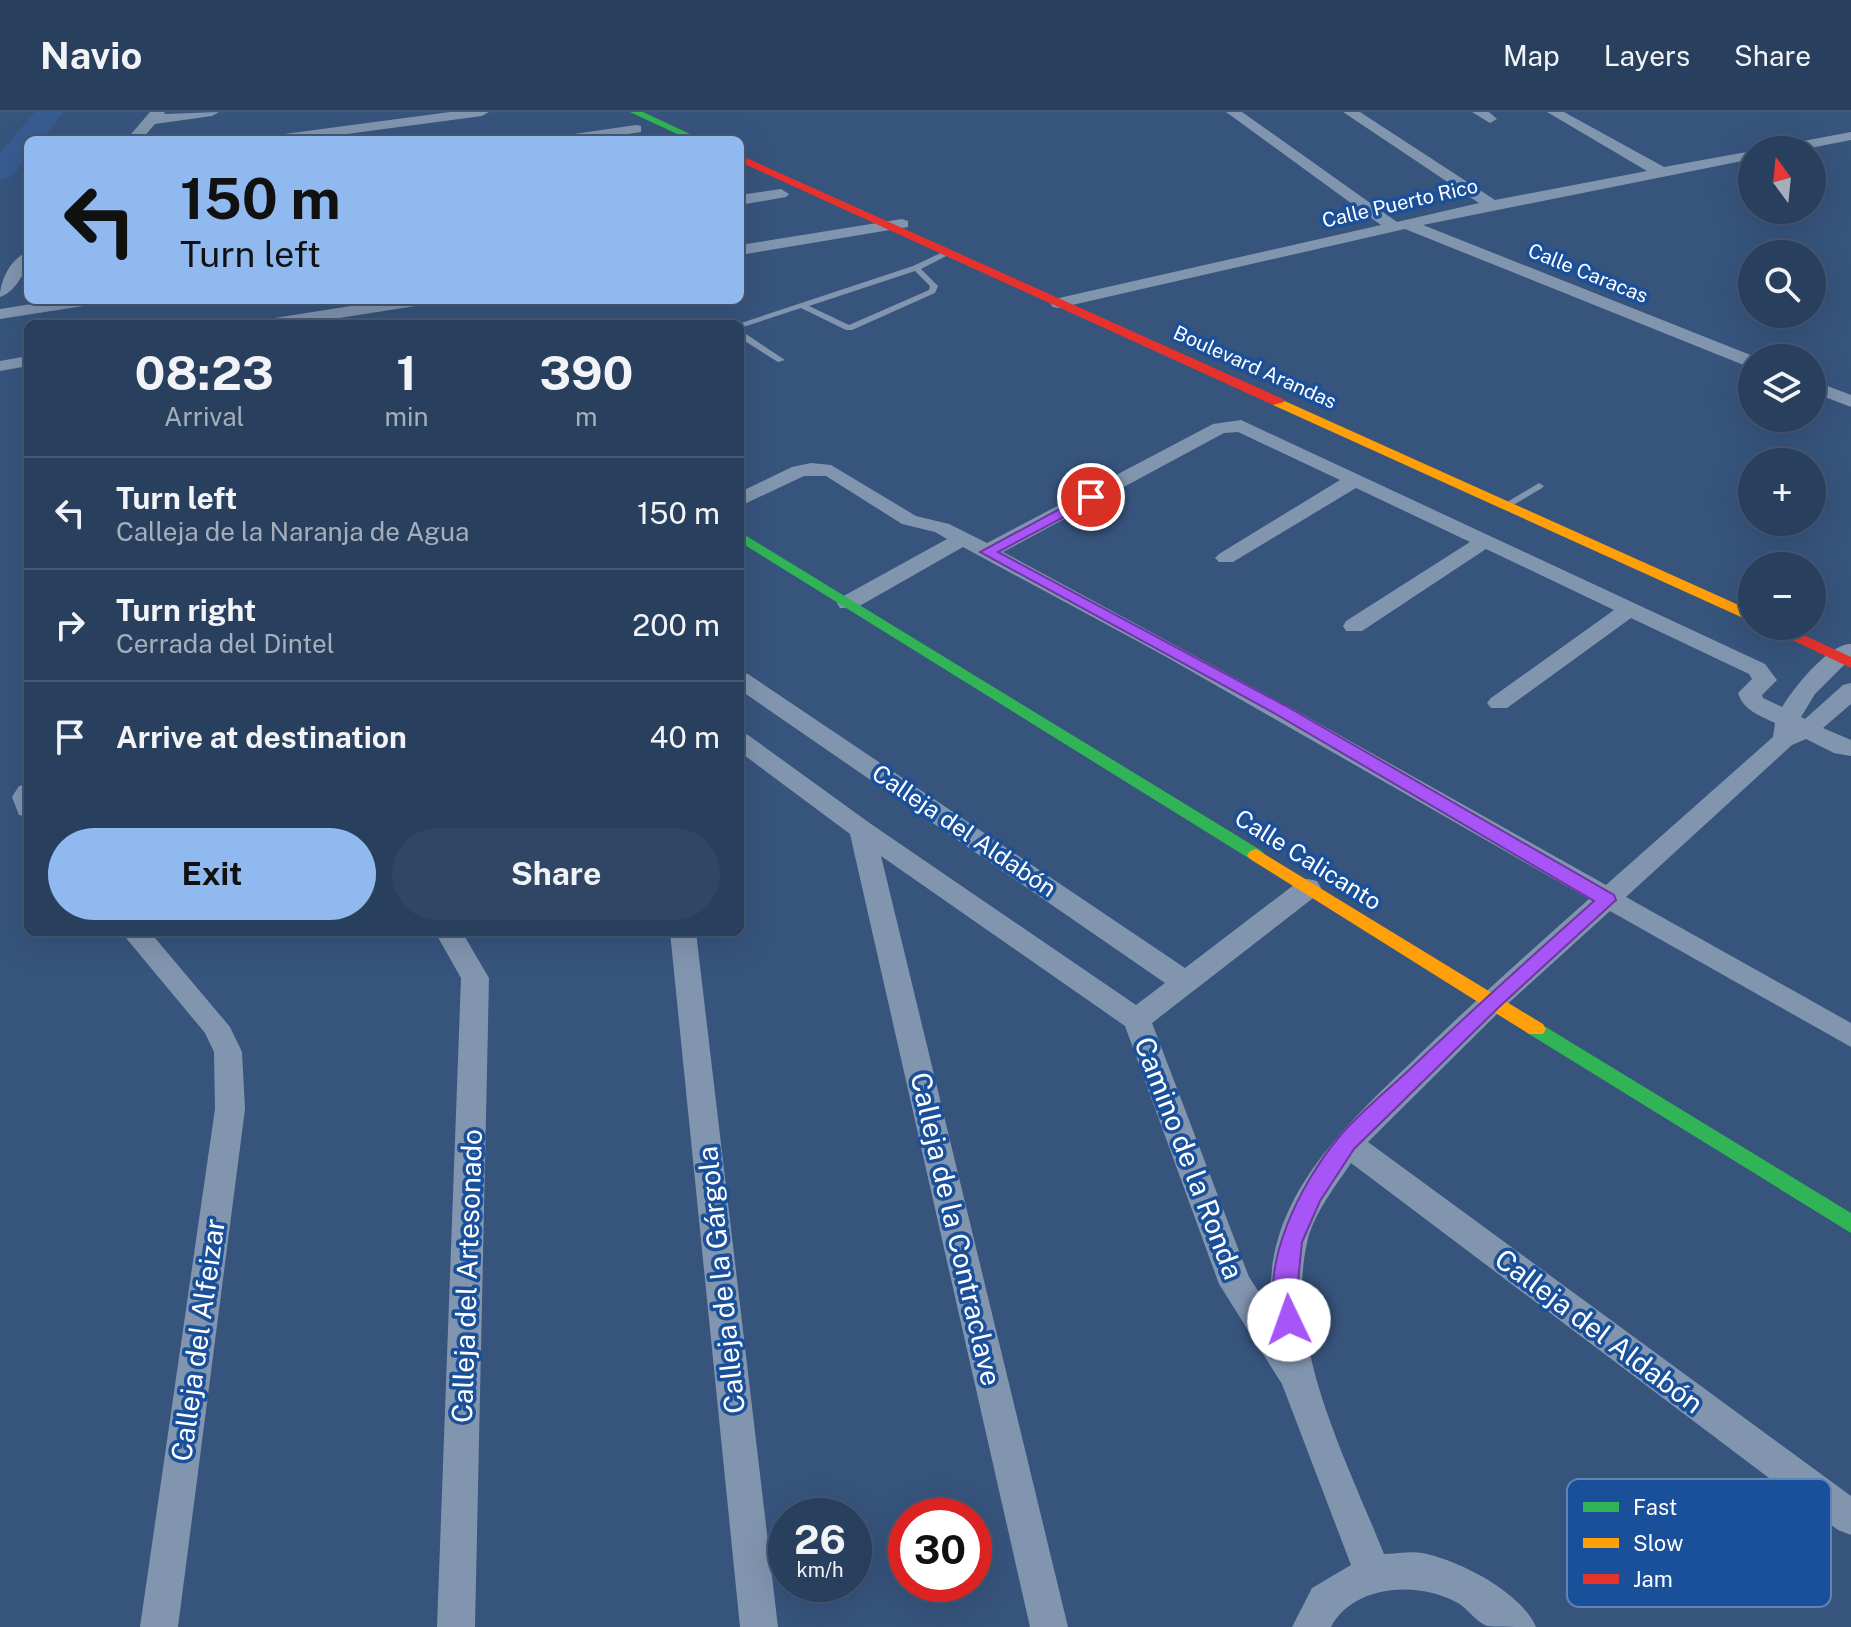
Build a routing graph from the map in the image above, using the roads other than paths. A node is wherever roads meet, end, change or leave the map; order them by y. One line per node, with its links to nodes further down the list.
1 (212, 112): 8 (street)
2 (354, 112): 10 (street)
3 (482, 112): 10 (street)
4 (656, 112): 15 (main road)
5 (1233, 112): 26 (street, Calle Caracas)
6 (1350, 112): 24 (street)
7 (1554, 112): 21 (street)
8 (155, 116): 11 (street)
9 (636, 121): 13 (street); 14 (main road)
10 (362, 134): 12 (street)
11 (137, 136)
12 (331, 136)
13 (576, 136)
14 (685, 136)
15 (709, 136)
16 (1851, 136): 17 (street)
17 (1826, 141)
18 (744, 152): 25 (main road, Boulevard Arandas)
19 (1738, 158): 21 (street, Calle Puerto Rico)
20 (744, 160): 25 (main road, Boulevard Arandas)
21 (1661, 172): 24 (street, Calle Puerto Rico)
22 (781, 194): 23 (street)
23 (744, 199)
24 (1492, 205): 26 (street, Calle Puerto Rico)
25 (895, 225): 27 (street); 28 (main road, Boulevard Arandas); 32 (main road, Boulevard Arandas)
26 (1401, 226): 32 (street, Calle Puerto Rico); 40 (street, Calle Caracas)
27 (744, 249)
28 (948, 253): 30 (lane); 32 (main road, Boulevard Arandas)
29 (24, 263): 31 (street)
30 (916, 268): 35 (lane); 35 (lane)
31 (0, 292)
32 (1065, 302): 49 (main road, Boulevard Arandas)
33 (64, 304): 36 (street)
34 (396, 304): 37 (street)
35 (800, 305): 38 (lane)
36 (0, 314)
37 (294, 320)
38 (744, 325)
39 (744, 337): 41 (lane)
40 (1738, 357)
41 (781, 360)
42 (24, 362): 43 (street)
43 (0, 366)
44 (1826, 391): 45 (street)
45 (1851, 401)
46 (1354, 480): 52 (street); 53 (street); 54 (street)
47 (1539, 486): 49 (lane)
48 (744, 498): 51 (street)
49 (1511, 502): 55 (main road, Boulevard Arandas); 58 (main road, Boulevard Arandas)
50 (744, 538): 56 (main road, Calle Calicanto)
51 (963, 539): 53 (street); 56 (street)
52 (1485, 541): 57 (street); 59 (street)
53 (987, 552): 71 (street)
54 (1226, 558)
55 (1738, 601)
56 (848, 603): 70 (main road, Calle Calicanto)
57 (1629, 609): 65 (street); 66 (street)
58 (1738, 610)
59 (1354, 626)
60 (1808, 640): 62 (main road)
61 (1820, 640): 62 (main road)
62 (1847, 655): 66 (street, Camino de la Ronda)
63 (744, 682): 75 (street, Calleja del Aldabón)
64 (1851, 690): 66 (street, Camino de la Ronda)
65 (1499, 703)
66 (1792, 729): 68 (street); 71 (street, Camino de la Ronda)
67 (744, 743): 69 (street)
68 (1851, 748)
69 (862, 830): 77 (street); 89 (street, Calleja de la Contraclave)
70 (1308, 888): 75 (street); 76 (main road, Calle Calicanto)
71 (1607, 900): 76 (street, Camino de la Ronda); 78 (street)
72 (137, 936): 86 (street, Calleja del Alfeizar)
73 (450, 936): 87 (street, Calleja del Artesonado)
74 (683, 936): 88 (street, Calleja de la Gárgola)
75 (1187, 984): 77 (street)
76 (1492, 1002): 79 (street, Camino de la Ronda); 80 (main road, Calle Calicanto)
77 (1137, 1020): 81 (street, Camino de la Ronda)
78 (1851, 1036)
79 (1347, 1143): 81 (street, Camino de la Ronda); 82 (street, Calleja del Aldabón)
80 (1851, 1224)
81 (1296, 1375): 85 (street, Camino de la Ronda)
82 (1799, 1479)
83 (1831, 1503): 84 (street, Calleja del Aldabón)
84 (1851, 1518)
85 (1373, 1573): 90 (street); 91 (street)
86 (159, 1627)
87 (456, 1627)
88 (759, 1627)
89 (1049, 1627)
90 (1311, 1627)
91 (1517, 1627)

